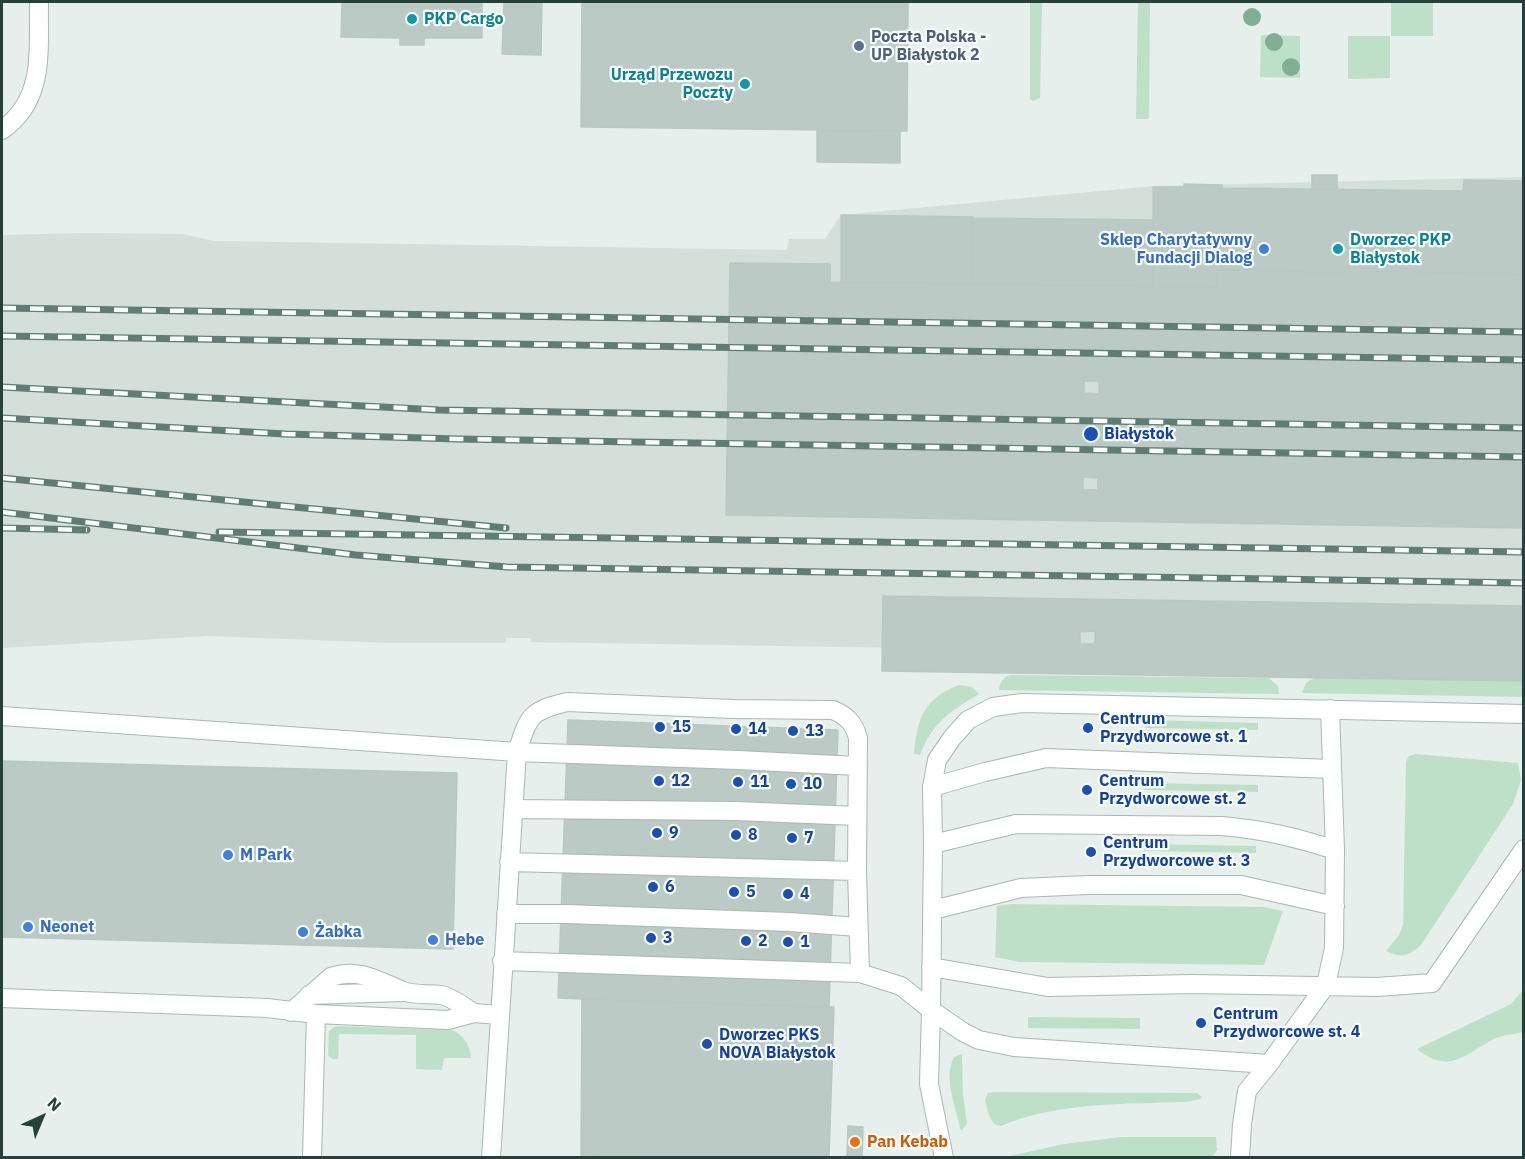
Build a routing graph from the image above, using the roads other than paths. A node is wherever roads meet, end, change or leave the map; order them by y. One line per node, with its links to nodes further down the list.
1 (39, 2): 2 (street)
2 (2, 130)
3 (1330, 709): 4 (street); 8 (street); 9 (street)
4 (1524, 714)
5 (2, 716): 6 (street)
6 (517, 752): 7 (street); 7 (street); 10 (street)
7 (857, 766): 11 (street)
8 (1332, 769): 9 (street); 14 (street)
9 (932, 787): 12 (street)
10 (514, 808): 11 (street); 15 (street)
11 (857, 816): 16 (street)
12 (933, 844): 14 (street); 18 (street)
13 (1524, 849): 24 (street)
14 (1335, 850): 17 (street)
15 (510, 862): 16 (street); 19 (street)
16 (857, 871): 20 (street)
17 (1335, 906): 18 (street); 24 (street)
18 (933, 910): 22 (street)
19 (506, 914): 20 (street); 21 (street)
20 (858, 927): 23 (street)
21 (502, 961): 23 (street); 30 (street)
22 (932, 967): 24 (street); 26 (street)
23 (860, 973): 26 (street)
24 (1326, 985): 31 (street)
25 (2, 998): 27 (street)
26 (931, 1010): 31 (street); 34 (street)
27 (291, 1012): 28 (street); 29 (street)
28 (474, 1013): 29 (street); 30 (street)
29 (316, 1014): 32 (street)
30 (499, 1015): 33 (street)
31 (1269, 1064): 35 (street)
32 (312, 1158)
33 (491, 1158)
34 (944, 1158)
35 (1240, 1158)

